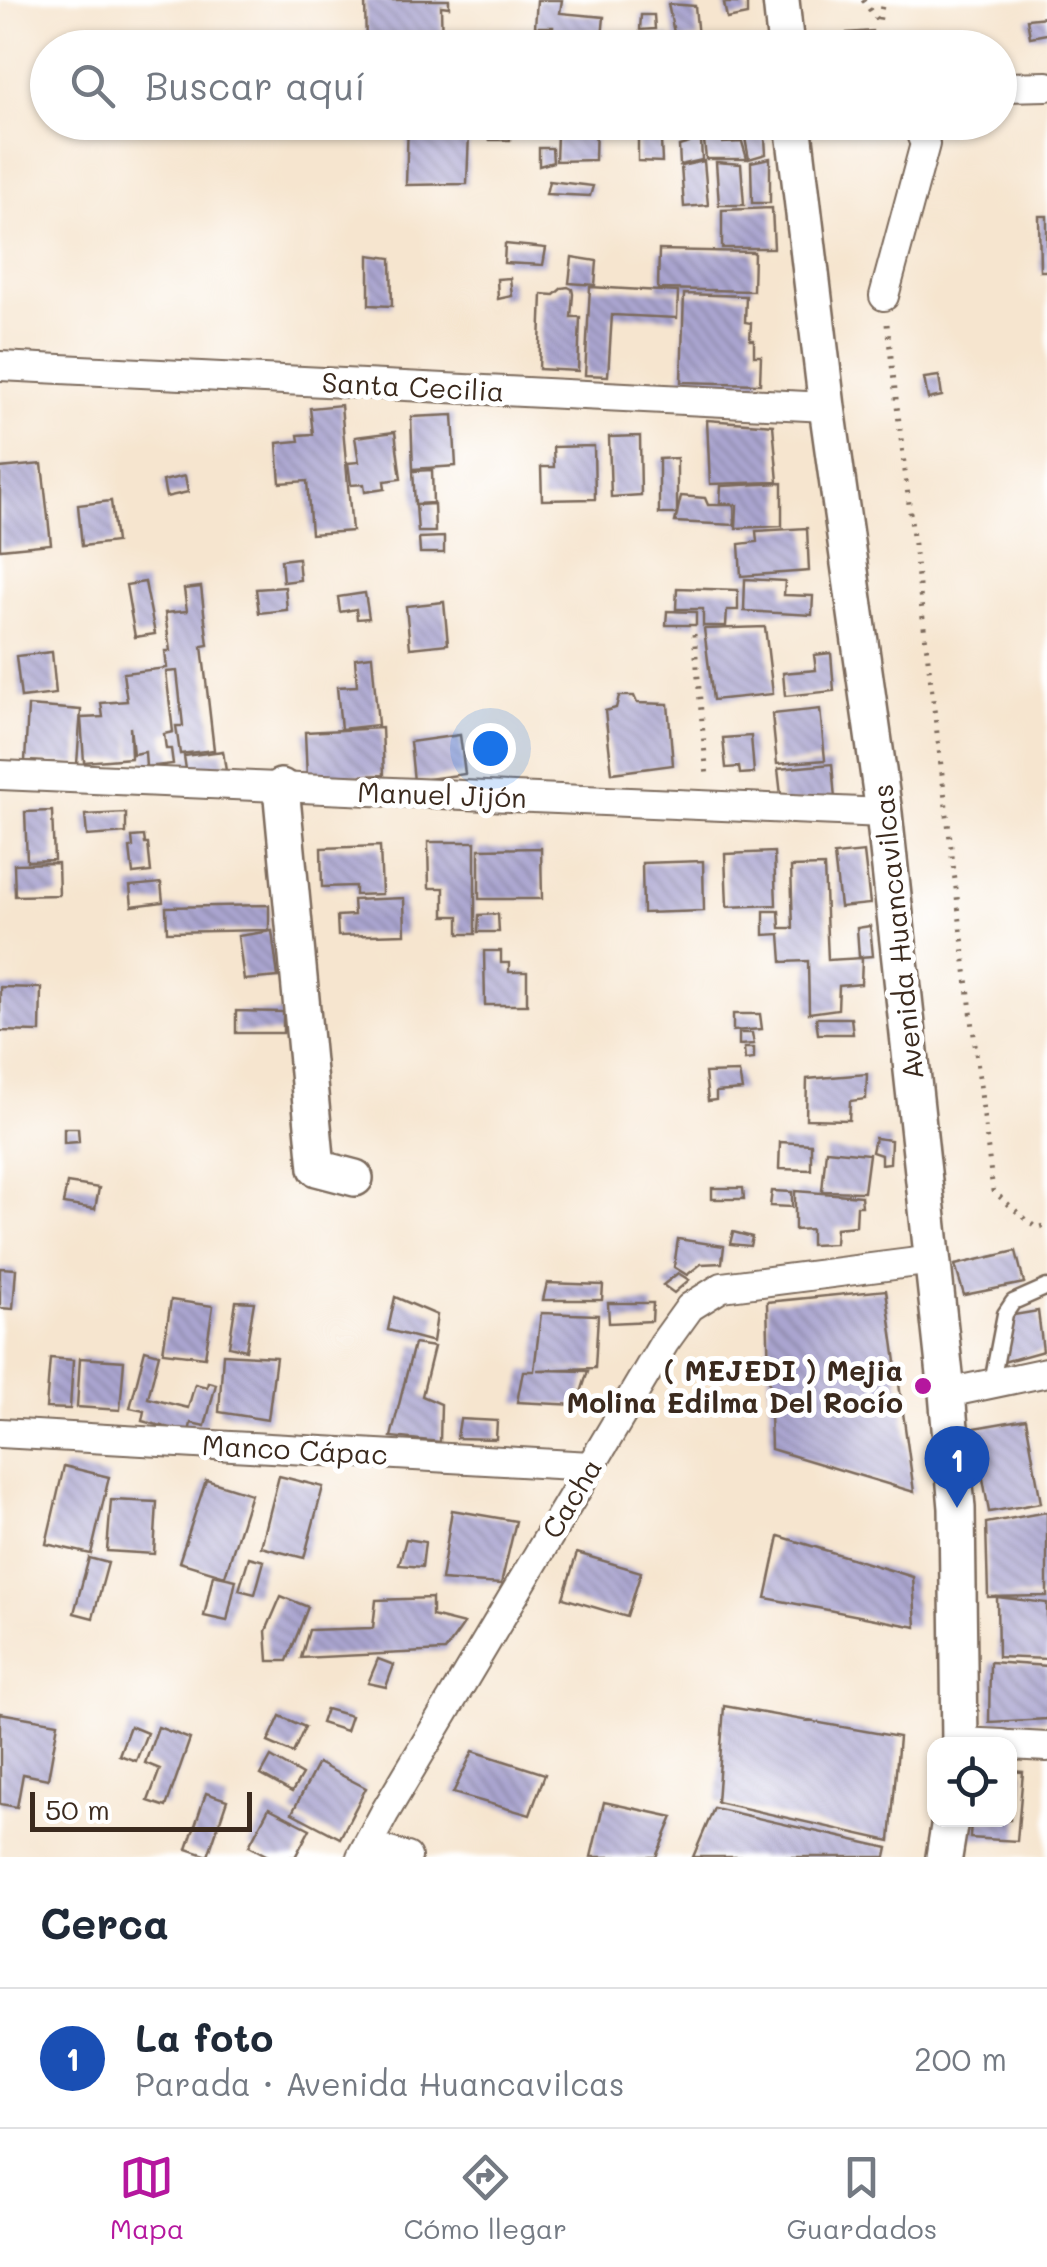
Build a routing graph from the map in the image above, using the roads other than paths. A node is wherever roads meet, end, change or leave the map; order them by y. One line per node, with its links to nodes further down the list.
1 (782, 0): 2 (street)
2 (784, 30)
3 (1047, 86): 4 (street)
4 (1017, 87)
5 (796, 140): 9 (street, Avenida Huancavilcas)
6 (923, 140): 7 (street)
7 (884, 296)
8 (0, 366): 9 (street, Santa Cecilia)
9 (827, 406): 12 (street, Avenida Huancavilcas)
10 (0, 775): 11 (street, Manuel Jijón)
11 (281, 787): 12 (street, Manuel Jijón); 13 (street)
12 (884, 813): 14 (street, Avenida Huancavilcas)
13 (354, 1178)
14 (933, 1260): 18 (street, Avenida Huancavilcas); 20 (street, Cacha)
15 (1047, 1287): 17 (lane)
16 (1047, 1372): 17 (street)
17 (992, 1382): 18 (street)
18 (947, 1394): 21 (street, Avenida Huancavilcas)
19 (0, 1433): 20 (street, Manco Cápac)
20 (590, 1466): 25 (street, Cacha)
21 (960, 1737)
22 (1017, 1746): 23 (street)
23 (1047, 1748)
24 (949, 1827): 27 (street)
25 (365, 1851): 26 (street)
26 (407, 1857)
27 (944, 1857)

